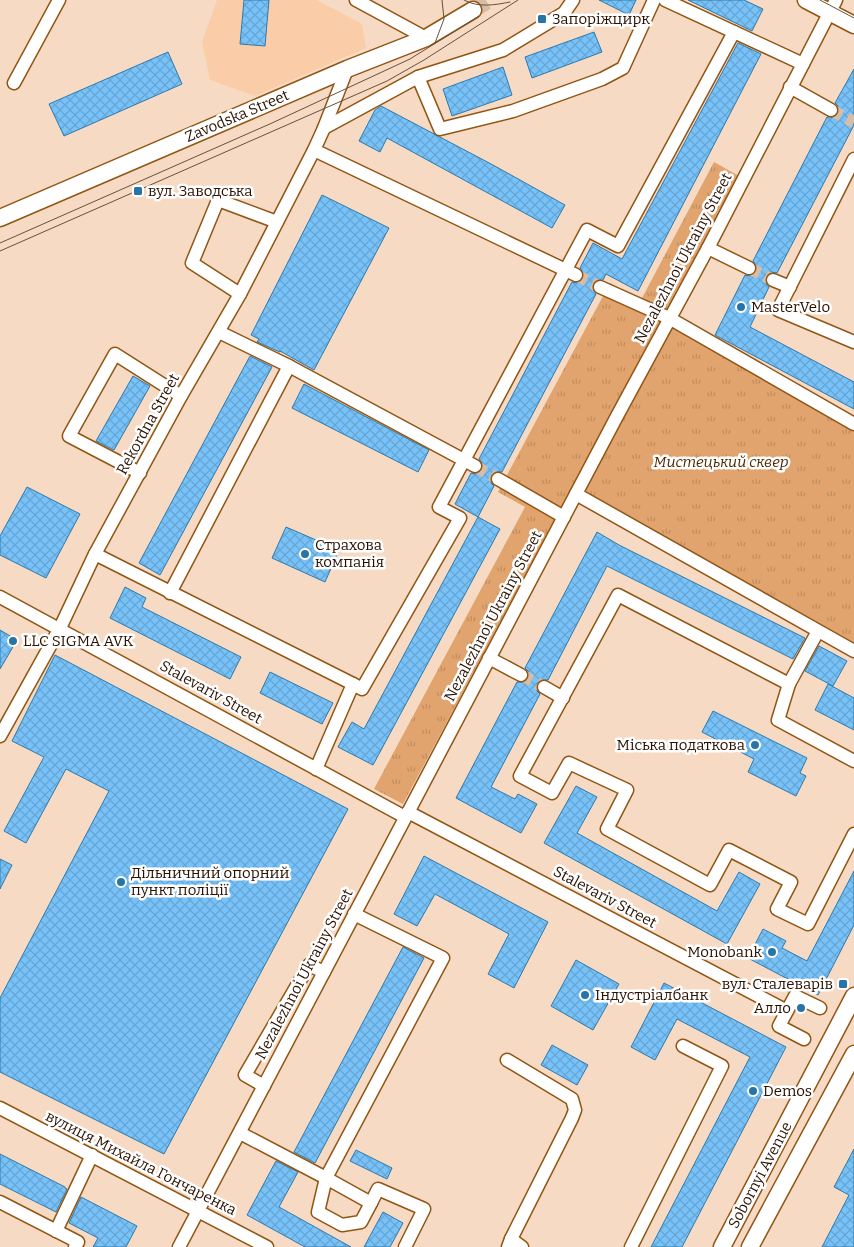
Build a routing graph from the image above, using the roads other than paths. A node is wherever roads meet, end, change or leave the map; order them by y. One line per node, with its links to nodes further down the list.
1 (59, 0): 15 (street)
2 (356, 0): 11 (street)
3 (573, 0): 14 (street)
4 (654, 0): 14 (street)
5 (664, 0): 10 (street)
6 (806, 0): 7 (main road)
7 (833, 6): 9 (main road); 12 (street, Nezalezhnoi Ukrainy Street)
8 (473, 10): 11 (main road, Zavodska Street)
9 (854, 24)
10 (734, 32): 12 (street); 25 (street)
11 (426, 38): 13 (main road, Zavodska Street)
12 (803, 64): 16 (street, Nezalezhnoi Ukrainy Street)
13 (347, 69): 18 (street, Rekordna Street); 21 (main road, Zavodska Street)
14 (418, 77): 18 (street)
15 (14, 83)
16 (790, 87): 17 (street); 23 (street, Nezalezhnoi Ukrainy Street)
17 (831, 110)
18 (324, 128): 19 (street, Rekordna Street)
19 (314, 150): 22 (street, Rekordna Street); 25 (street)
20 (854, 159): 28 (street)
21 (0, 218)
22 (277, 222): 29 (street, Rekordna Street); 29 (street)
23 (708, 248): 24 (street); 30 (street, Nezalezhnoi Ukrainy Street)
24 (749, 268)
25 (571, 272): 36 (street)
26 (773, 280): 28 (street)
27 (600, 287): 30 (street)
28 (790, 287): 32 (street)
29 (240, 294): 31 (street, Rekordna Street)
30 (669, 318): 35 (street); 39 (street, Nezalezhnoi Ukrainy Street)
31 (219, 332): 33 (street); 34 (street, Rekordna Street)
32 (854, 342)
33 (289, 366): 36 (street); 42 (street)
34 (181, 396): 37 (street, Rekordna Street); 37 (street)
35 (854, 424)
36 (469, 463): 49 (street)
37 (140, 473): 41 (street, Rekordna Street)
38 (498, 479): 40 (street)
39 (576, 494): 40 (street, Nezalezhnoi Ukrainy Street); 45 (street)
40 (564, 517): 47 (street, Nezalezhnoi Ukrainy Street)
41 (95, 554): 42 (street); 44 (street, Rekordna Street)
42 (170, 593): 49 (street)
43 (0, 597): 44 (street, Stalevariv Street)
44 (60, 628): 53 (street, Rekordna Street); 55 (street, Stalevariv Street)
45 (818, 631): 46 (street); 50 (street)
46 (854, 651)
47 (489, 658): 48 (street); 56 (street, Nezalezhnoi Ukrainy Street)
48 (521, 675)
49 (353, 684): 55 (street)
50 (790, 684): 52 (street); 54 (street)
51 (544, 688): 52 (street)
52 (563, 698): 57 (street)
53 (0, 736)
54 (854, 761)
55 (316, 769): 56 (street, Stalevariv Street)
56 (407, 814): 58 (street, Nezalezhnoi Ukrainy Street); 62 (street, Stalevariv Street)
57 (854, 835)
58 (354, 914): 59 (street, Nezalezhnoi Ukrainy Street); 71 (street)
59 (324, 972): 67 (street, Nezalezhnoi Ukrainy Street); 67 (street)
60 (854, 996): 82 (main road, Sobornyi Avenue)
61 (820, 1008): 62 (street)
62 (787, 1011): 63 (street)
63 (804, 1039)
64 (683, 1046): 81 (street)
65 (854, 1054): 83 (main road, Sobornyi Avenue)
66 (507, 1060): 76 (street)
67 (264, 1086): 69 (street, Nezalezhnoi Ukrainy Street)
68 (0, 1108): 70 (street, вулиця Михайла Гончаренка)
69 (240, 1133): 71 (street); 74 (street, Nezalezhnoi Ukrainy Street)
70 (92, 1155): 74 (street, вулиця Михайла Гончаренка); 75 (street)
71 (326, 1178): 73 (street); 73 (street)
72 (0, 1202): 75 (street)
73 (370, 1203): 80 (street)
74 (199, 1211): 78 (street, Nezalezhnoi Ukrainy Street); 79 (street, вулиця Михайла Гончаренка)
75 (56, 1231): 77 (street)
76 (514, 1244)
77 (75, 1247)
78 (179, 1247)
79 (267, 1247)
80 (405, 1247)
81 (631, 1247)
82 (722, 1247)
83 (750, 1247)

